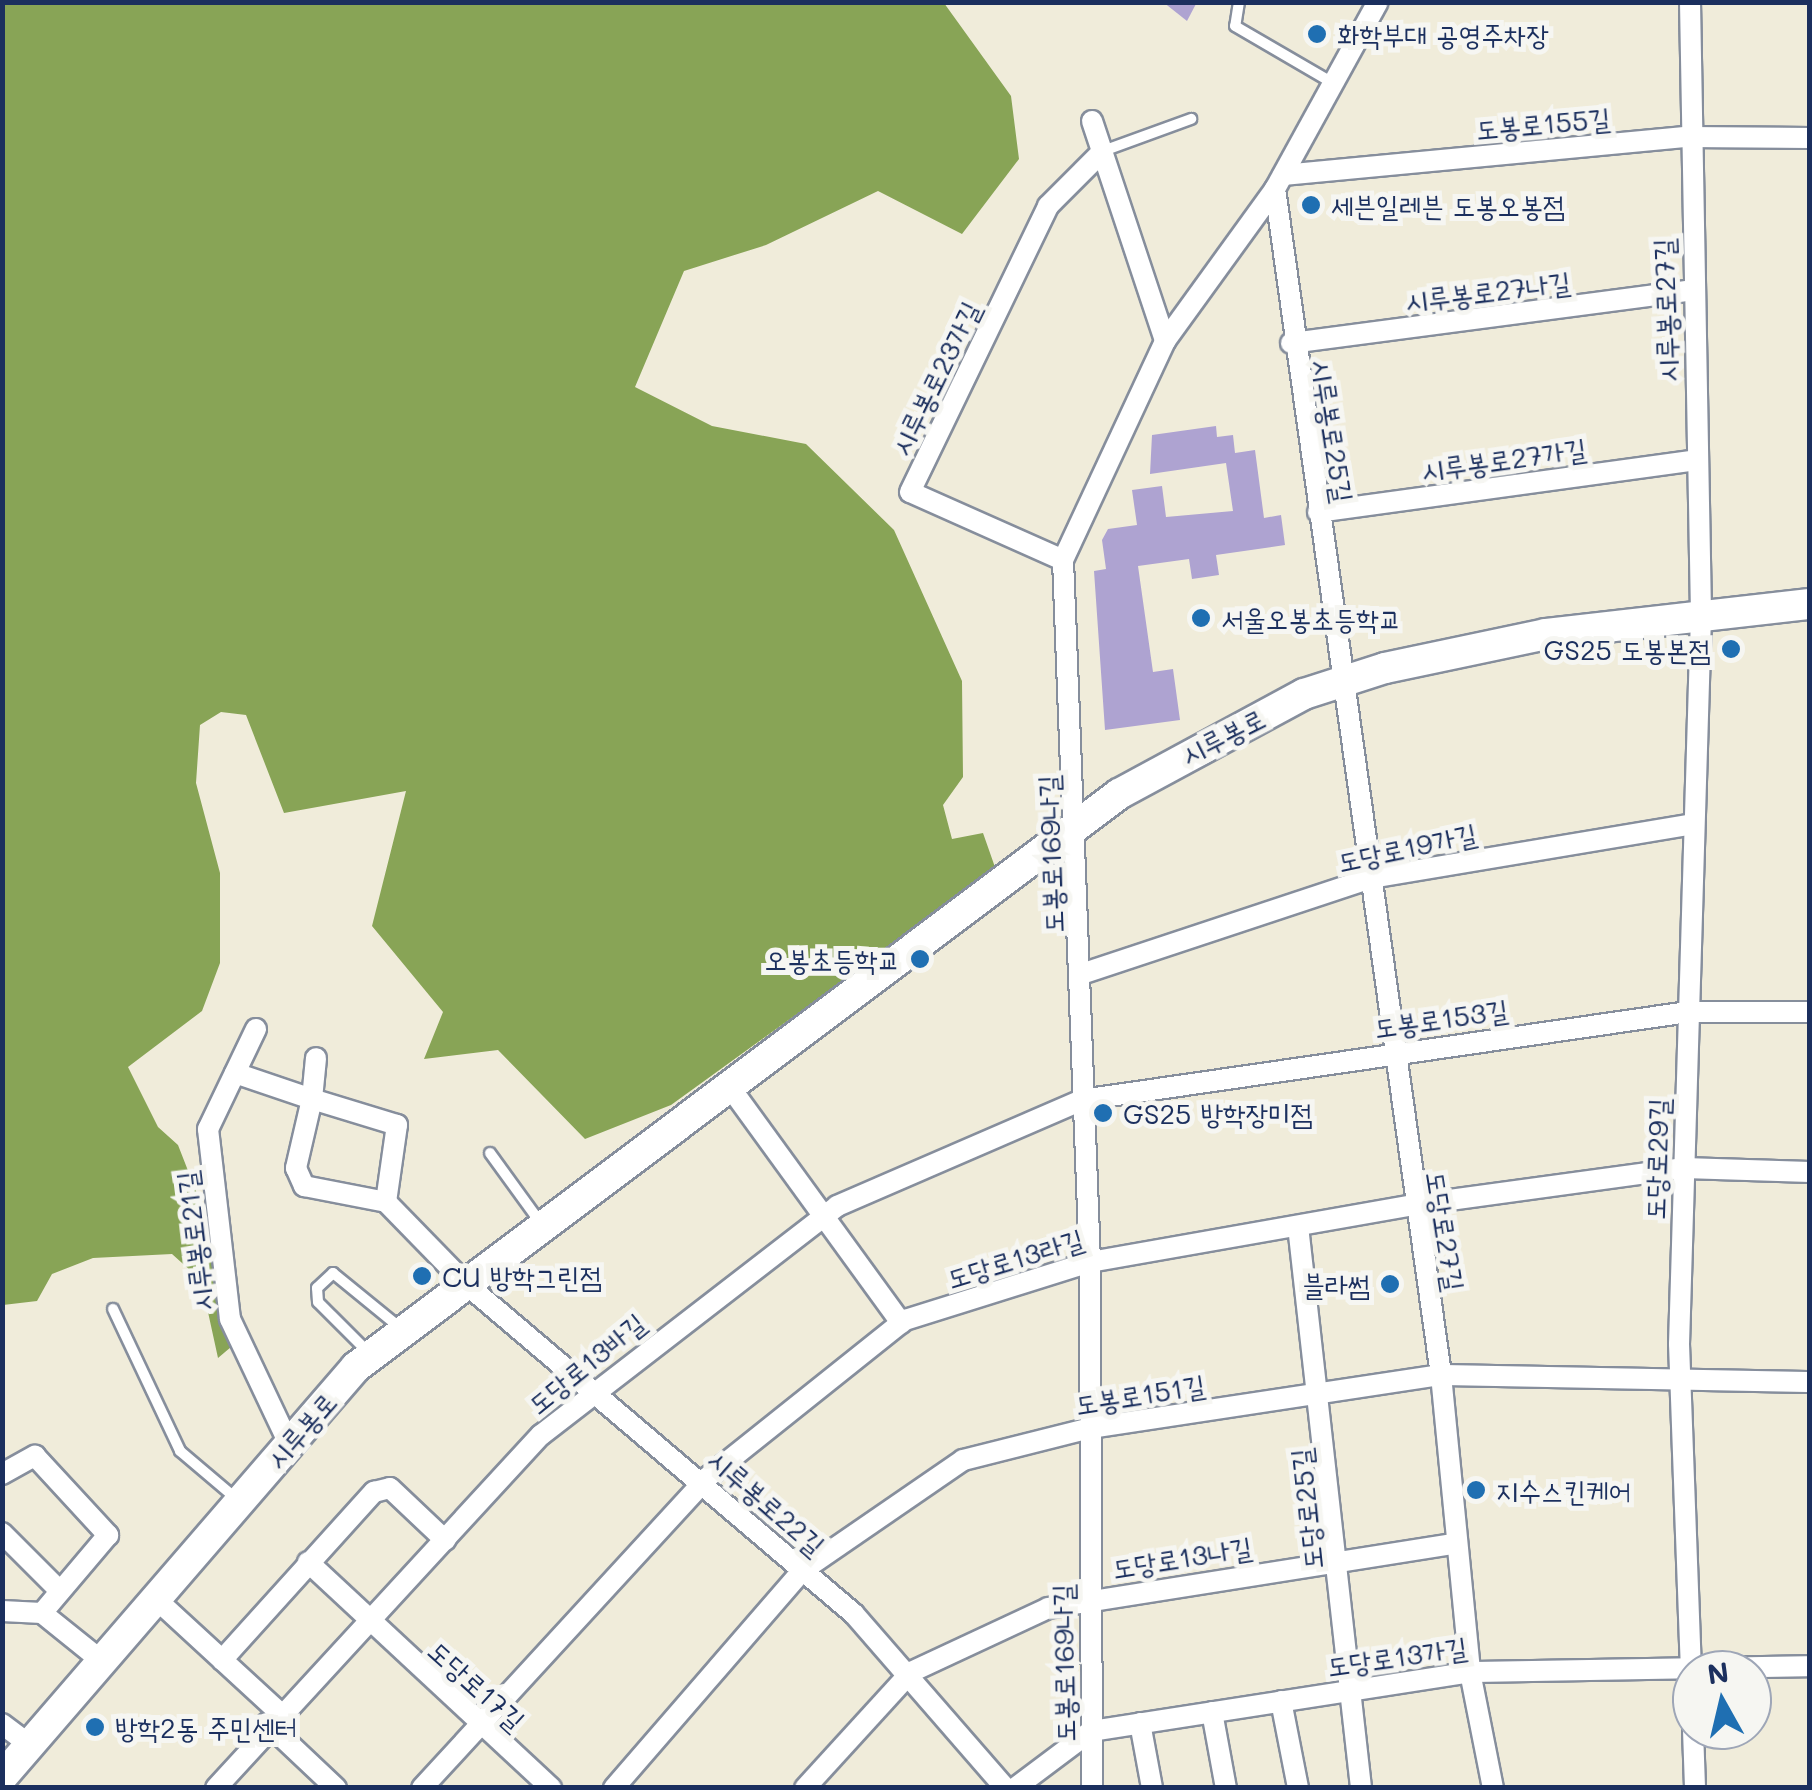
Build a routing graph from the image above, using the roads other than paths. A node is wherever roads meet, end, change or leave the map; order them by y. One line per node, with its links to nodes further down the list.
1 (1238, 2): 4 (lane)
2 (1378, 2): 4 (street, 도봉로169나길)
3 (1690, 2): 7 (street, 시루봉로27길)
4 (1334, 84): 10 (street, 도봉로169나길)
5 (1191, 119): 9 (lane)
6 (1092, 120): 9 (street)
7 (1688, 137): 8 (street, 도봉로155길); 10 (street, 도봉로155길); 11 (street, 시루봉로27길)
8 (1810, 138)
9 (1102, 152): 12 (street); 16 (street, 시루봉로23가길)
10 (1279, 182): 12 (street, 도봉로169나길); 13 (street, 시루봉로25길)
11 (1692, 290): 13 (street, 시루봉로27나길); 14 (street, 시루봉로27길)
12 (1165, 341): 16 (street, 도봉로169나길)
13 (1291, 342): 15 (street, 시루봉로25길)
14 (1697, 460): 15 (street, 시루봉로27가길); 18 (street, 시루봉로27길)
15 (1318, 512): 19 (street, 시루봉로25길)
16 (1063, 560): 20 (street, 도봉로169나길)
17 (1810, 604): 18 (street, 시루봉로)
18 (1701, 616): 19 (street, 시루봉로); 21 (street, 도당로29길)
19 (1344, 682): 20 (street, 시루봉로); 22 (street, 도당로27길)
20 (1077, 822): 23 (street, 도봉로169나길); 30 (street, 시루봉로)
21 (1694, 824): 22 (street, 도당로19가길); 24 (street, 도당로29길)
22 (1371, 878): 23 (street, 도당로19가길); 27 (street, 도당로27길)
23 (1082, 974): 32 (street, 도봉로169나길)
24 (1688, 1012): 25 (street, 도봉로153길); 27 (street, 도봉로153길); 34 (street, 도당로29길)
25 (1810, 1012)
26 (256, 1029): 29 (street, 시루봉로21길)
27 (1394, 1051): 32 (street, 도봉로153길); 37 (street, 도당로27길)
28 (316, 1058): 31 (street)
29 (235, 1072): 31 (street); 53 (street, 시루봉로21길)
30 (732, 1090): 38 (street); 40 (street, 시루봉로)
31 (312, 1098): 36 (street); 36 (street)
32 (1082, 1100): 38 (street, 도당로13바길); 41 (street, 도봉로169나길)
33 (490, 1153): 40 (lane)
34 (1684, 1168): 35 (street, 도당로13라길); 37 (street, 도당로13라길); 48 (street, 도당로29길)
35 (1810, 1172)
36 (386, 1202): 42 (street)
37 (1412, 1205): 39 (street, 도당로13라길); 47 (street, 도당로27길)
38 (828, 1213): 44 (street); 50 (street, 도당로13바길)
39 (1298, 1226): 41 (street, 도당로13라길); 51 (street, 도당로25길)
40 (543, 1227): 42 (street, 시루봉로)
41 (1090, 1262): 44 (street, 도당로13라길); 52 (street, 도봉로169나길)
42 (466, 1284): 45 (street, 시루봉로); 50 (street, 시루봉로22길)
43 (113, 1309): 56 (lane)
44 (901, 1323): 55 (street, 도당로13라길)
45 (404, 1331): 46 (street, 시루봉로); 46 (lane)
46 (371, 1356): 53 (street, 시루봉로)
47 (1441, 1375): 48 (street, 도봉로151길); 51 (street, 도봉로151길); 59 (street, 도당로27길)
48 (1679, 1378): 49 (street, 도봉로151길); 69 (street, 도당로29길)
49 (1810, 1382)
50 (592, 1388): 55 (street, 시루봉로22길); 58 (street, 도당로13바길)
51 (1322, 1394): 52 (street, 도봉로151길); 60 (street, 도당로25길)
52 (1090, 1428): 62 (street, 도봉로151길); 65 (street, 도봉로169나길)
53 (289, 1444): 56 (street, 시루봉로)
54 (2, 1474): 63 (street)
55 (703, 1482): 62 (street, 시루봉로22길); 81 (street, 도당로13라길)
56 (239, 1502): 64 (street, 시루봉로)
57 (2, 1534): 63 (street)
58 (445, 1540): 61 (street); 68 (street, 도당로13바길)
59 (1453, 1544): 60 (street, 도당로13나길); 76 (street, 도당로27길)
60 (1340, 1560): 65 (street, 도당로13나길); 77 (street, 도당로25길)
61 (308, 1562): 68 (street, 도당로17길); 70 (street)
62 (802, 1570): 75 (street, 시루봉로22길); 92 (street, 도봉로151길)
63 (60, 1591): 67 (street)
64 (156, 1599): 70 (street); 71 (street, 시루봉로)
65 (1090, 1600): 75 (street, 도당로13나길); 84 (street, 도봉로169나길)
66 (2, 1611): 67 (street)
67 (42, 1612): 71 (street)
68 (368, 1622): 80 (street, 도당로13바길); 81 (street, 도당로17길)
69 (1689, 1650)
70 (222, 1660): 80 (street)
71 (102, 1662): 85 (street, 시루봉로)
72 (1672, 1666): 76 (street, 도당로13가길)
73 (1772, 1666): 74 (street, 도당로13가길)
74 (1810, 1666)
75 (911, 1672): 93 (street, 도당로13나길); 94 (street, 시루봉로22길)
76 (1470, 1672): 77 (street, 도당로13가길); 101 (street, 도당로27길)
77 (1347, 1691): 78 (street, 도당로13가길); 100 (street, 도당로25길)
78 (1280, 1701): 79 (street, 도당로13가길); 99 (street)
79 (1212, 1712): 82 (street, 도당로13가길); 98 (street)
80 (272, 1717): 88 (street, 도당로13바길); 89 (street)
81 (474, 1722): 90 (street, 도당로13라길); 91 (street, 도당로17길)
82 (1140, 1723): 84 (street, 도당로13가길); 97 (street)
83 (2, 1724): 85 (street)
84 (1091, 1731): 95 (street, 도당로13가길); 96 (street, 도봉로169나길)
85 (30, 1746): 87 (street, 시루봉로)
86 (1694, 1750): 102 (street)
87 (2, 1777)
88 (216, 1788)
89 (336, 1788)
90 (422, 1788)
91 (550, 1788)
92 (614, 1788)
93 (805, 1788)
94 (1005, 1788)
95 (1016, 1788)
96 (1092, 1788)
97 (1152, 1788)
98 (1226, 1788)
99 (1298, 1788)
100 (1361, 1788)
101 (1494, 1788)
102 (1695, 1788)

